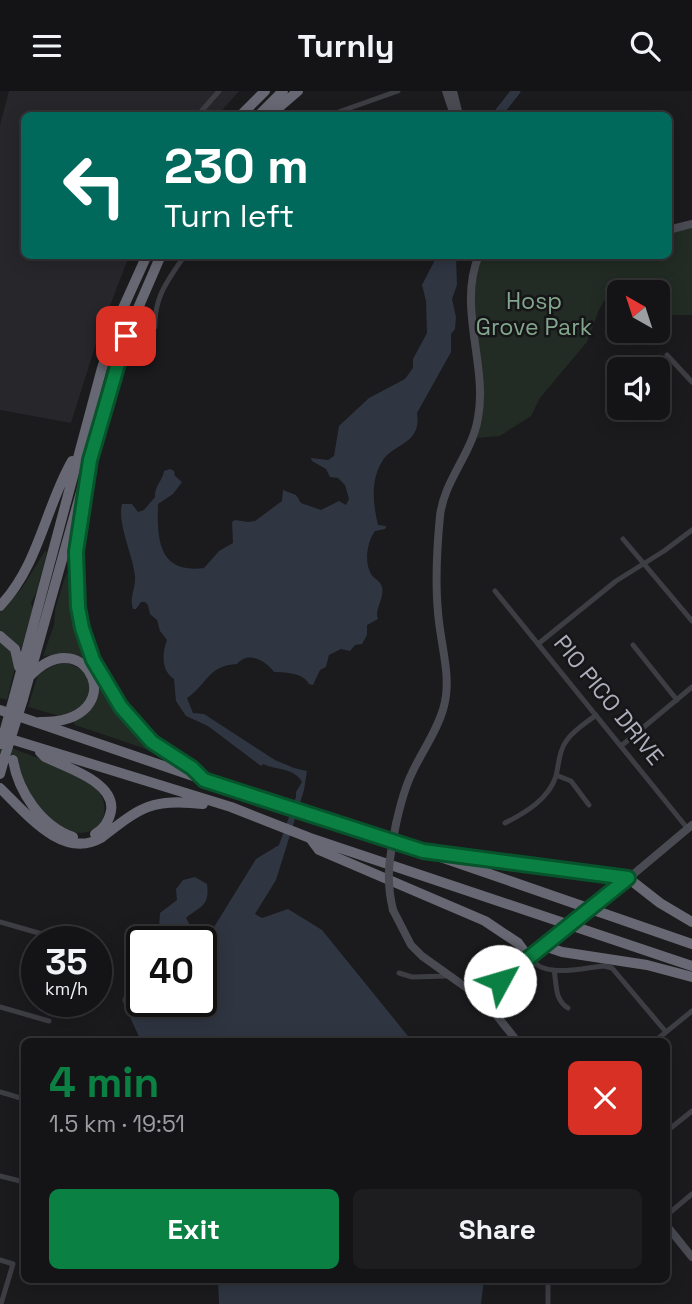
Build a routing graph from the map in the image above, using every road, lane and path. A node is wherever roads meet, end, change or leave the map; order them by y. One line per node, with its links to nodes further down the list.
1 (219, 91): 9 (street)
2 (257, 91): 10 (highway)
3 (265, 91): 11 (highway)
4 (283, 91): 12 (highway)
5 (299, 91): 13 (highway)
6 (398, 91): 14 (street)
7 (446, 91): 15 (main road)
8 (453, 91): 16 (main road)
9 (201, 112)
10 (242, 112)
11 (243, 112)
12 (262, 112)
13 (274, 112)
14 (338, 112)
15 (456, 112)
16 (456, 112)
17 (692, 224): 18 (main road)
18 (672, 229)
19 (145, 259): 26 (highway)
20 (159, 259): 27 (highway)
21 (182, 259): 23 (street)
22 (478, 259): 71 (main road, bridge)
23 (155, 327)
24 (667, 355): 25 (street)
25 (692, 382)
26 (79, 449): 32 (highway); 37 (highway)
27 (90, 460): 37 (highway); 50 (highway)
28 (692, 530): 30 (street)
29 (623, 539): 30 (street)
30 (644, 562): 33 (street); 35 (street)
31 (495, 591): 35 (street, PIO PICO DRIVE)
32 (0, 606)
33 (692, 621)
34 (0, 636): 37 (highway)
35 (538, 644): 42 (street, PIO PICO DRIVE)
36 (633, 645): 40 (street)
37 (24, 679): 39 (highway); 43 (highway)
38 (692, 688): 40 (street)
39 (18, 698): 47 (highway, bridge); 47 (highway, bridge)
40 (677, 700): 45 (street)
41 (0, 710): 43 (highway)
42 (596, 715): 45 (street, PIO PICO DRIVE); 49 (street)
43 (32, 722): 50 (highway)
44 (0, 736): 46 (highway)
45 (621, 746): 58 (street, PIO PICO DRIVE)
46 (34, 747): 55 (highway); 56 (highway)
47 (6, 754): 48 (highway); 56 (highway)
48 (0, 774)
49 (556, 775): 54 (street); 57 (street)
50 (204, 780): 60 (highway)
51 (0, 787): 53 (highway); 56 (highway)
52 (0, 799): 53 (highway)
53 (13, 800): 55 (highway)
54 (590, 805)
55 (231, 807): 59 (highway)
56 (40, 812)
57 (505, 823)
58 (691, 830): 61 (main road)
59 (310, 838): 67 (highway); 68 (highway)
60 (423, 851): 61 (highway); 65 (highway)
61 (628, 878): 63 (highway); 66 (main road, bridge)
62 (0, 922): 64 (street)
63 (692, 922)
64 (21, 928)
65 (692, 944)
66 (544, 946): 67 (main road); 72 (highway)
67 (529, 958): 69 (street); 73 (main road)
68 (692, 966)
69 (554, 970): 75 (street); 78 (street)
70 (399, 973): 71 (street)
71 (448, 976): 73 (main road)
72 (692, 977)
73 (480, 997): 79 (main road)
74 (0, 1007): 77 (street)
75 (568, 1009)
76 (692, 1011): 78 (street)
77 (49, 1020)
78 (666, 1032): 80 (street)
79 (514, 1038)
80 (659, 1038)
81 (0, 1092): 82 (street)
82 (21, 1098)
83 (692, 1111): 84 (street)
84 (670, 1129)
85 (0, 1176): 86 (street)
86 (21, 1181)
87 (692, 1194): 88 (street)
88 (670, 1212)
89 (670, 1230): 90 (main road)
90 (692, 1257)
91 (0, 1260): 93 (street)
92 (548, 1283): 94 (street)
93 (1, 1304)
94 (548, 1304)

